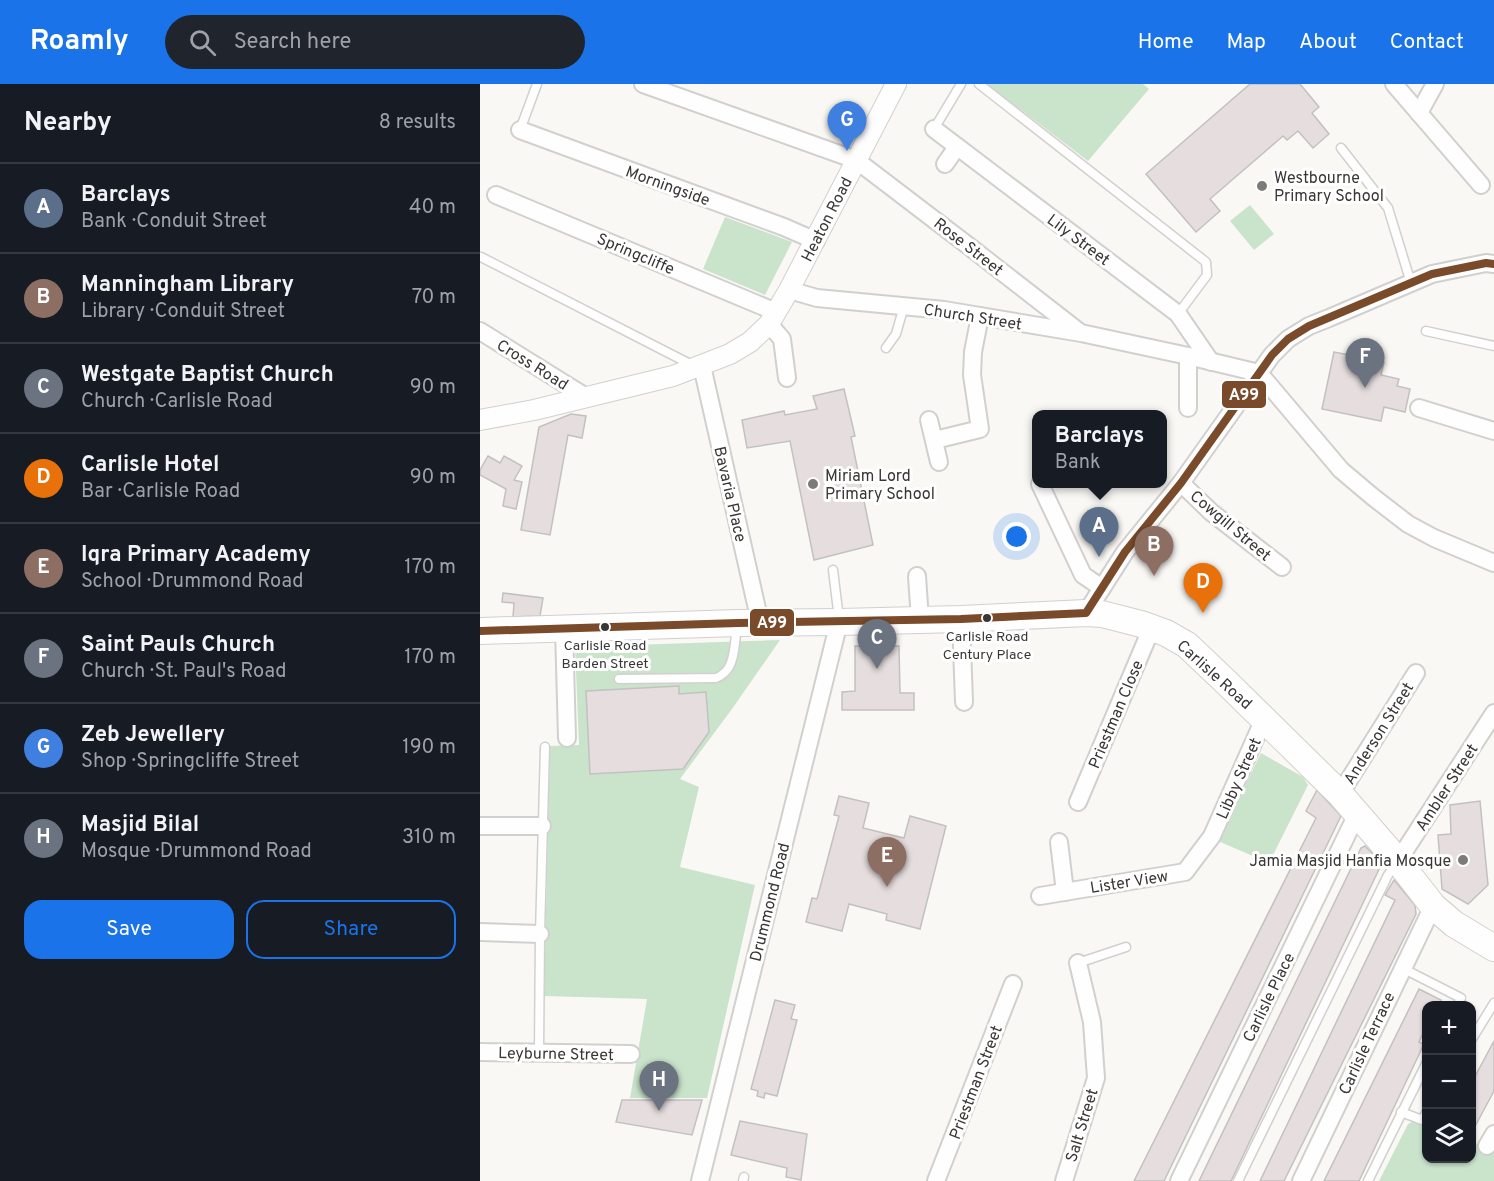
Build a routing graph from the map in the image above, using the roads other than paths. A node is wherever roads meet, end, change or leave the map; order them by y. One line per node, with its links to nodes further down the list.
1 (537, 84): 10 (lane)
2 (644, 84): 13 (street, Rose Street)
3 (961, 84): 9 (lane)
4 (979, 84): 23 (lane)
5 (1394, 84): 8 (street)
6 (1435, 84): 8 (street)
7 (891, 86): 13 (street, Heaton Road)
8 (1419, 113): 15 (street)
9 (934, 129): 11 (street, Lily Street)
10 (520, 130): 17 (street, Morningside)
11 (957, 147): 14 (street); 23 (street, Lily Street)
12 (1341, 148): 20 (lane)
13 (856, 160): 17 (street, Heaton Road); 28 (street, Rose Street)
14 (945, 164)
15 (1481, 185)
16 (496, 195): 25 (street, Springcliffe)
17 (816, 241): 21 (street, Heaton Road)
18 (481, 257): 33 (lane)
19 (1492, 258): 20 (street)
20 (1412, 283): 34 (street)
21 (789, 290): 22 (street, Church Street); 25 (street)
22 (904, 306): 24 (street, Church Street); 30 (lane)
23 (1179, 314): 32 (street, Lily Street)
24 (980, 316): 28 (street, Church Street); 42 (street)
25 (772, 318): 33 (street); 35 (street)
26 (480, 331): 36 (street, Cross Road)
27 (1426, 332): 29 (lane)
28 (1081, 333): 31 (street, Church Street)
29 (1494, 345)
30 (886, 348)
31 (1188, 356): 32 (street, Church Street); 37 (street)
32 (1211, 362): 34 (street, Church Street)
33 (700, 367): 36 (street); 54 (street, Bavaria Place)
34 (1259, 373): 44 (street); 46 (street)
35 (787, 378)
36 (586, 396): 39 (street)
37 (1188, 408)
38 (1419, 408): 41 (street)
39 (480, 420)
40 (929, 420): 42 (street)
41 (1494, 431)
42 (935, 440): 43 (street)
43 (939, 462)
44 (1181, 483): 47 (street, Cowgill Street); 50 (street)
45 (1042, 488): 50 (street)
46 (1494, 563)
47 (1282, 567)
48 (833, 570): 55 (lane)
49 (917, 576): 53 (street)
50 (1102, 588): 51 (street)
51 (1086, 613): 52 (main road, Carlisle Road); 56 (main road, Carlisle Road)
52 (961, 619): 53 (main road, Carlisle Road); 61 (street)
53 (920, 620): 55 (main road, Carlisle Road)
54 (749, 622): 55 (main road, Carlisle Road); 57 (main road, Carlisle Road); 60 (lane)
55 (839, 622): 93 (street, Drummond Road)
56 (1152, 627): 63 (main road, Carlisle Road); 67 (street, Priestman Close)
57 (564, 628): 58 (main road, Carlisle Road); 64 (street)
58 (480, 631)
59 (1416, 673): 66 (street, Anderson Street)
60 (619, 679)
61 (963, 702)
62 (1494, 712): 73 (street, Ambler Street)
63 (1264, 719): 66 (main road, Carlisle Road); 71 (street, Libby Street)
64 (567, 738)
65 (544, 747): 70 (lane)
66 (1340, 794): 68 (main road, Carlisle Road)
67 (1078, 802)
68 (1357, 814): 73 (main road, Carlisle Road); 96 (street, Carlisle Place)
69 (480, 826): 70 (street)
70 (542, 826): 78 (lane)
71 (1212, 836): 74 (street, Lister View)
72 (1059, 842): 74 (street, Lister View)
73 (1398, 861): 76 (main road, Carlisle Road); 97 (lane)
74 (1065, 892): 75 (street, Lister View)
75 (1040, 896)
76 (1432, 906): 80 (main road, Carlisle Road); 82 (street, Carlisle Terrace)
77 (480, 932): 78 (street)
78 (540, 934): 88 (lane)
79 (1126, 947): 81 (lane)
80 (1494, 948)
81 (1078, 963): 95 (street, Salt Street)
82 (1402, 968): 84 (lane); 98 (street, Carlisle Terrace)
83 (1013, 984): 94 (street, Priestman Street)
84 (1459, 1001)
85 (1494, 1003): 86 (lane)
86 (1476, 1033)
87 (480, 1052): 88 (street, Leyburne Street)
88 (539, 1052): 89 (street, Leyburne Street)
89 (631, 1054)
90 (1422, 1072): 91 (lane)
91 (1401, 1112): 92 (lane); 99 (lane)
92 (1422, 1120)
93 (700, 1181)
94 (936, 1181)
95 (1064, 1181)
96 (1179, 1181)
97 (1238, 1181)
98 (1301, 1181)
99 (1368, 1181)

